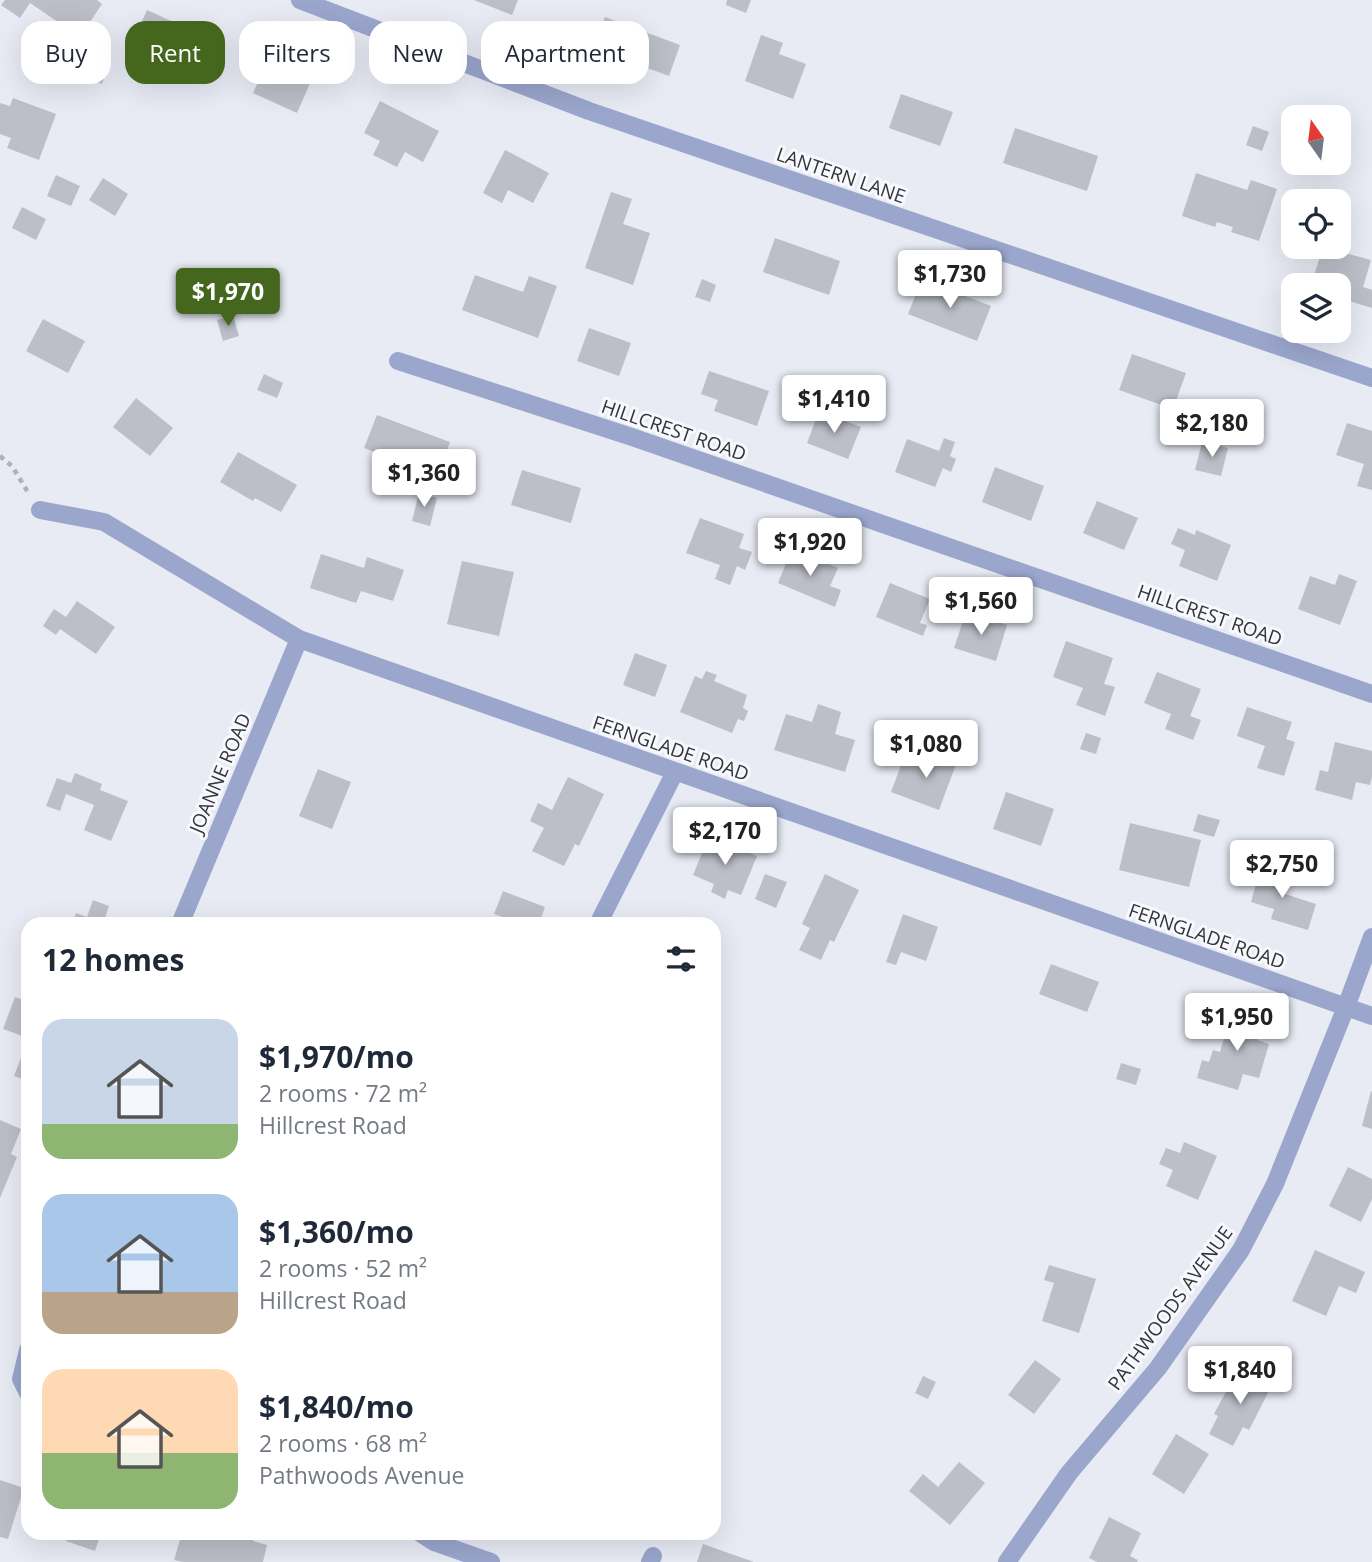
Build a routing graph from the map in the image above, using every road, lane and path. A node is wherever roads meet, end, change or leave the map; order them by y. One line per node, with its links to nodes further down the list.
1 (300, 0): 3 (street, LANTERN LANE)
2 (398, 361): 7 (street, HILLCREST ROAD)
3 (1372, 379)
4 (0, 456): 5 (path)
5 (40, 510): 6 (street, FERNGLADE ROAD)
6 (299, 639): 8 (street, FERNGLADE ROAD); 9 (street, JOANNE ROAD)
7 (1372, 694)
8 (675, 772): 10 (street); 12 (street, FERNGLADE ROAD)
9 (182, 917)
10 (602, 917)
11 (1372, 937): 12 (street, PATHWOODS AVENUE)
12 (1346, 1007): 13 (street, FERNGLADE ROAD); 16 (street, PATHWOODS AVENUE)
13 (1372, 1016)
14 (431, 1540): 15 (street)
15 (491, 1562)
16 (1007, 1562)

